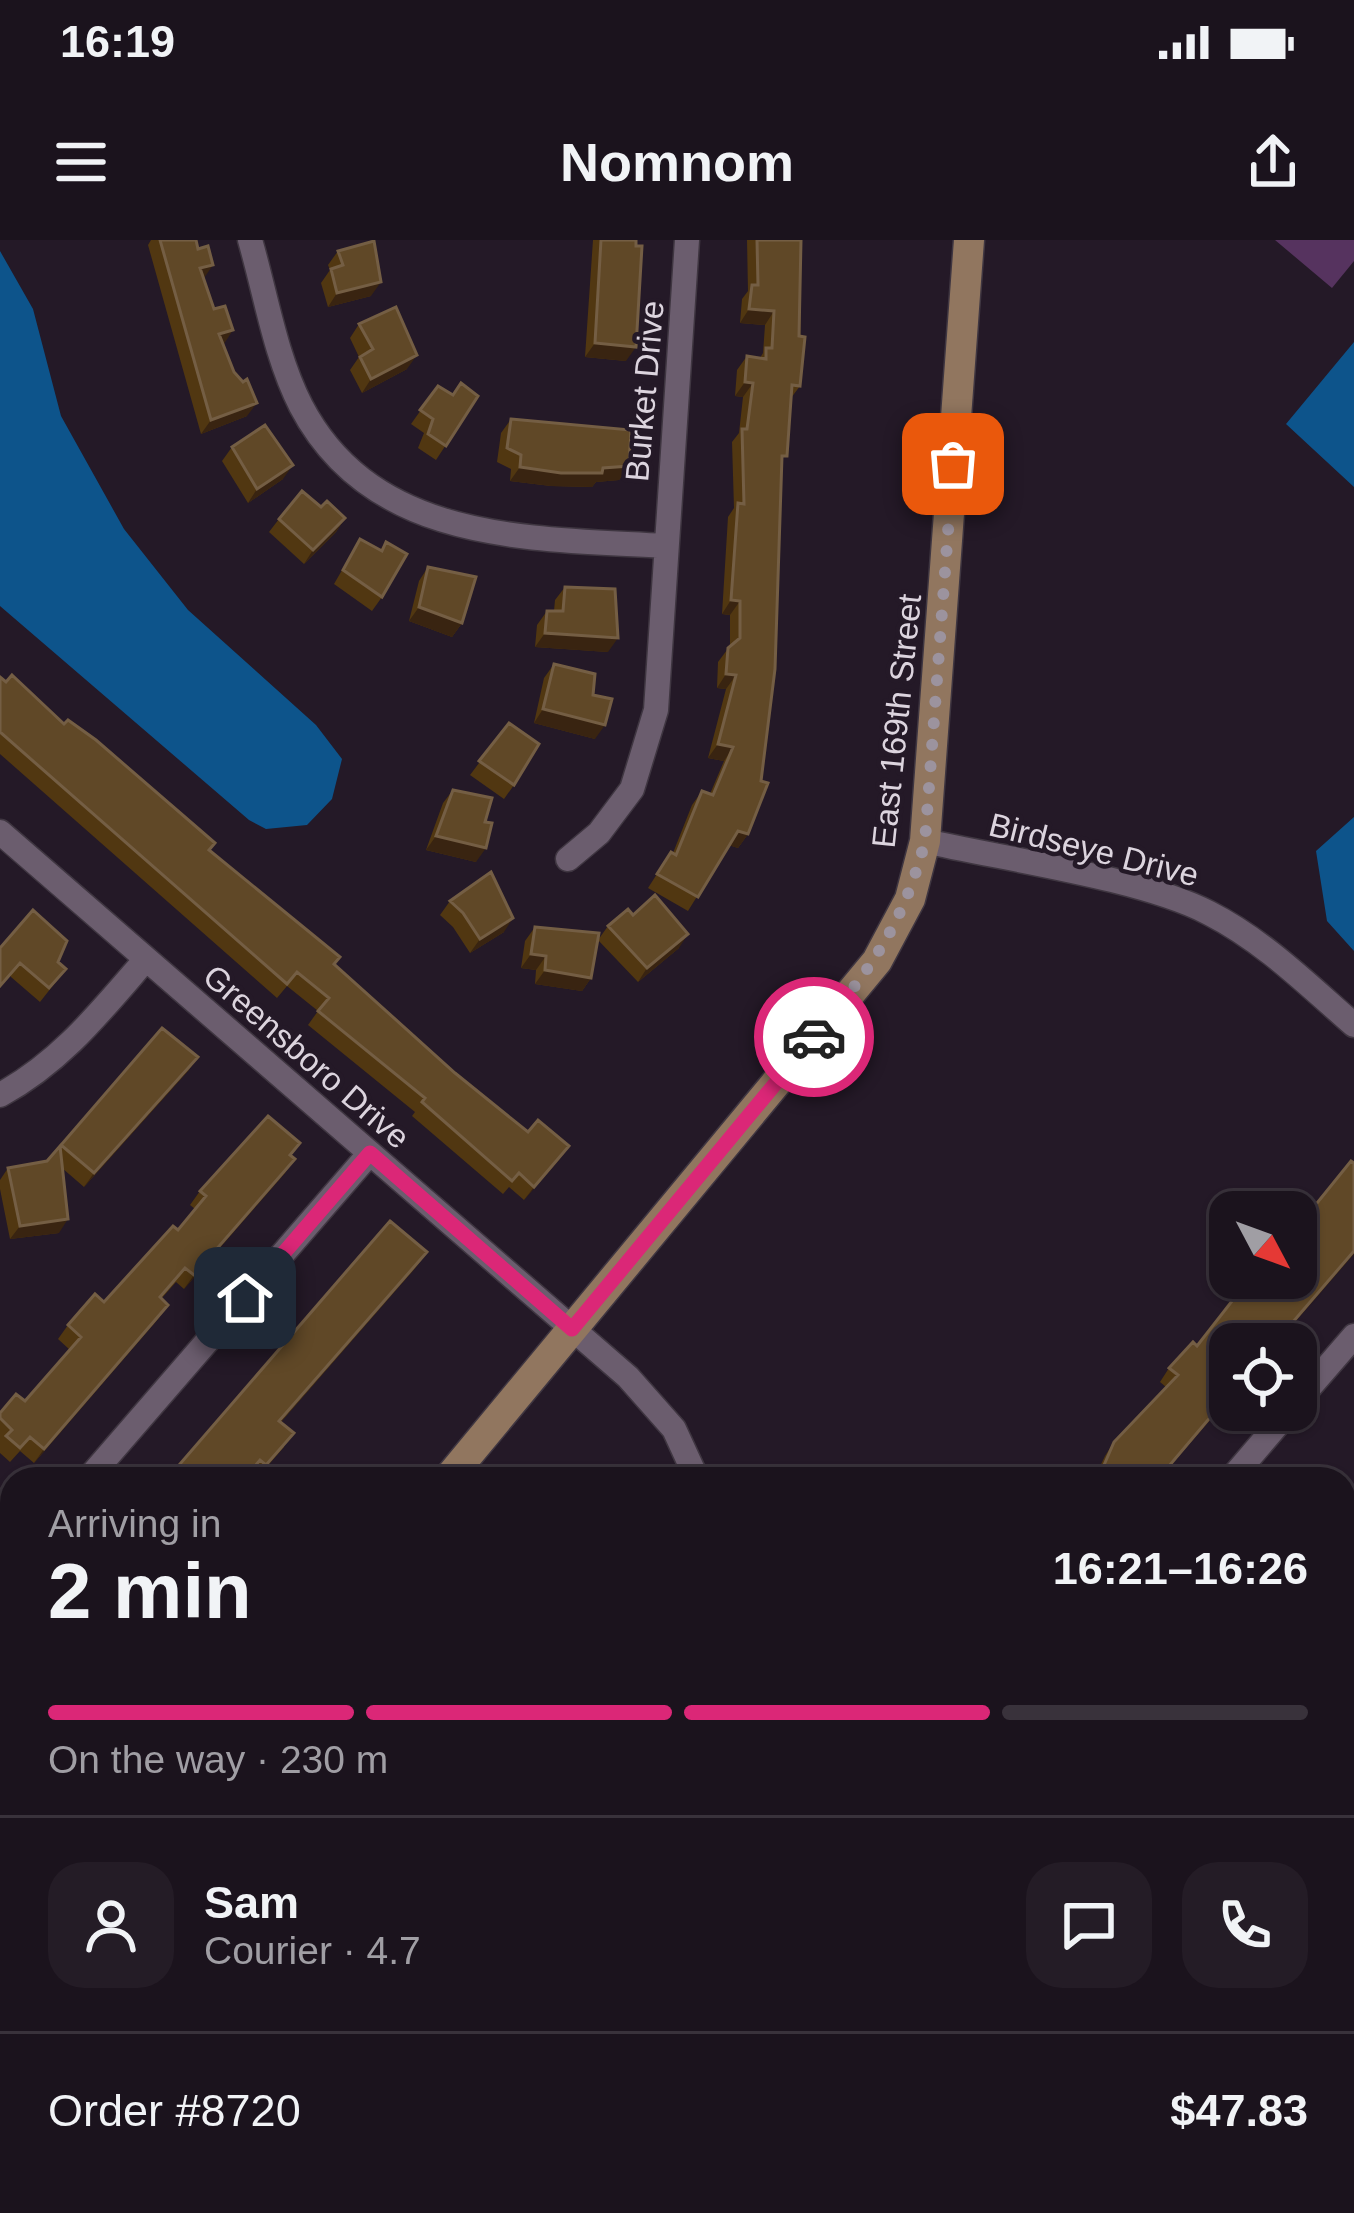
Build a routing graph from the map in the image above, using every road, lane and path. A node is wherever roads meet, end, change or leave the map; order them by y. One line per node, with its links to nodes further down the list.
1 (250, 240): 4 (street)
2 (687, 240): 4 (street, Burket Drive)
3 (969, 240): 6 (street, East 169th Street)
4 (665, 546): 7 (street, Burket Drive)
5 (0, 832): 8 (street, Greensboro Drive)
6 (925, 841): 9 (street, Birdseye Drive); 12 (street, East 169th Street)
7 (568, 859)
8 (146, 959): 10 (street); 11 (street, Greensboro Drive)
9 (1354, 1025)
10 (0, 1095)
11 (370, 1153): 12 (street, Greensboro Drive); 16 (street)
12 (572, 1329): 17 (street, East 169th Street); 18 (street, Greensboro Drive)
13 (1354, 1336): 14 (street)
14 (1317, 1379)
15 (1272, 1431): 19 (street)
16 (98, 1467)
17 (458, 1467)
18 (691, 1467)
19 (1241, 1467)

